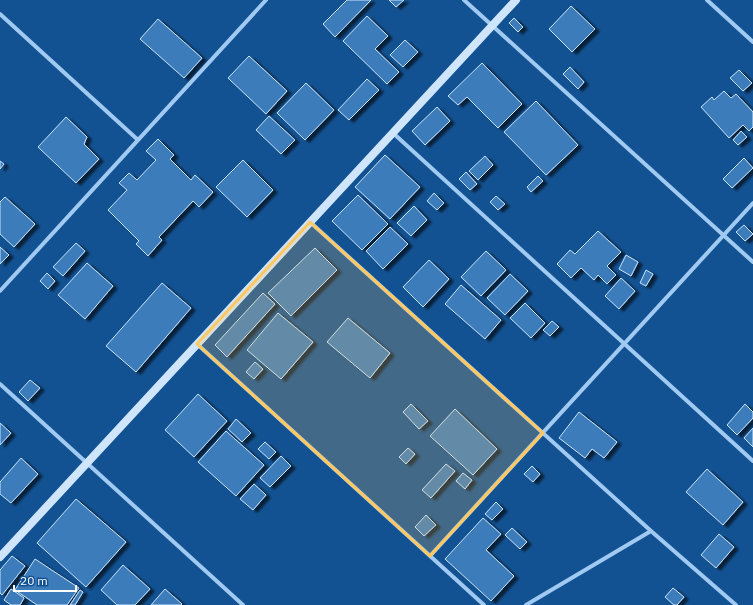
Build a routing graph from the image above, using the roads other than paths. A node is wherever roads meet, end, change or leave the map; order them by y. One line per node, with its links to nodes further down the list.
1 (266, 0): 9 (street)
2 (464, 0): 6 (street)
3 (516, 0): 6 (street)
4 (707, 0): 7 (street)
5 (0, 14): 9 (street)
6 (492, 25): 8 (street); 12 (street)
7 (753, 42)
8 (393, 133): 11 (street); 15 (street)
9 (138, 140): 14 (street)
10 (753, 203): 12 (street)
11 (310, 222): 16 (street); 18 (street)
12 (723, 236): 13 (street); 15 (street)
13 (753, 262)
14 (0, 291)
15 (624, 343): 18 (street); 19 (street)
16 (197, 344): 20 (street); 22 (street)
17 (0, 384): 20 (street)
18 (543, 433): 21 (street); 22 (street)
19 (753, 461)
20 (87, 463): 23 (street); 24 (street)
21 (651, 531): 26 (street); 27 (street)
22 (430, 556): 25 (street)
23 (0, 557)
24 (244, 605)
25 (484, 605)
26 (526, 605)
27 (736, 605)

